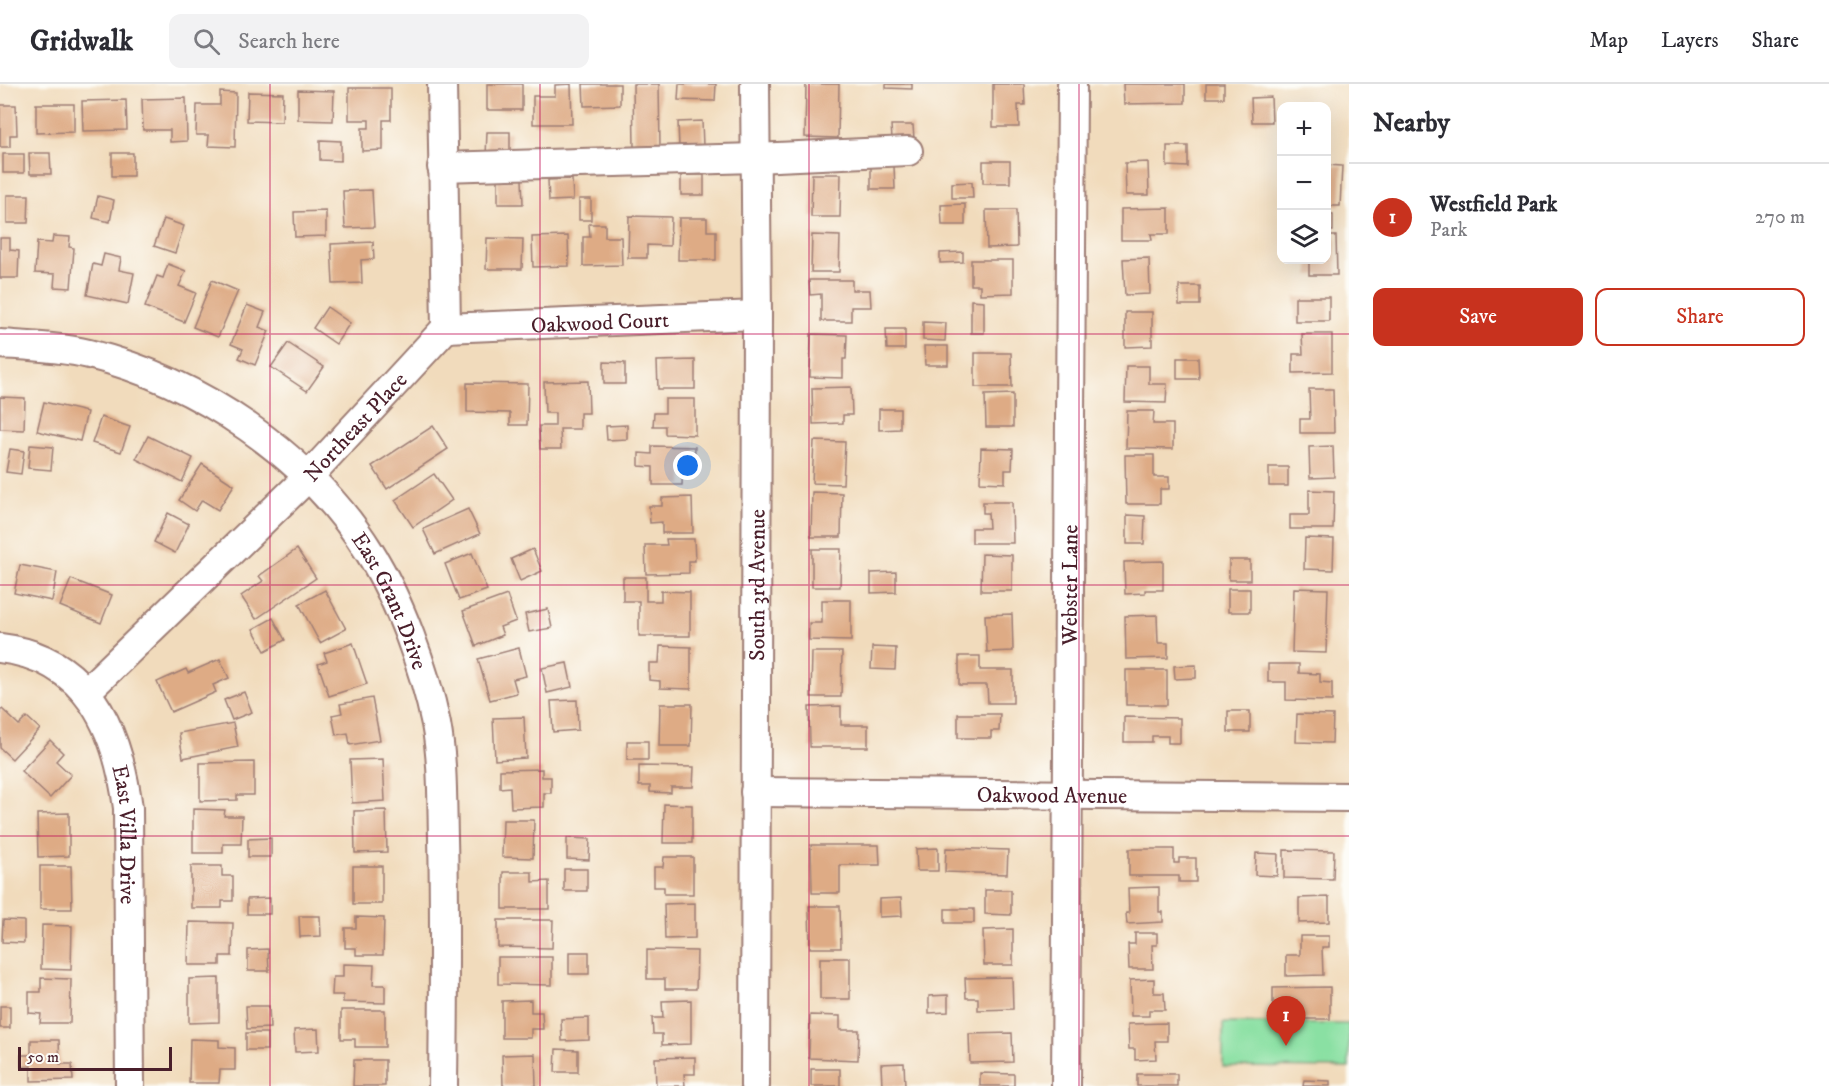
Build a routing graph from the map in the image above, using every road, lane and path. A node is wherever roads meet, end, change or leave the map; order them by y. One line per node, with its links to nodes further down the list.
1 (442, 84): 6 (street)
2 (755, 84): 5 (street, South 3rd Avenue)
3 (1072, 84): 14 (street, Webster Lane)
4 (908, 151): 5 (street)
5 (755, 158): 6 (street); 7 (street, South 3rd Avenue)
6 (442, 167): 8 (street)
7 (757, 315): 8 (street, Oakwood Court); 13 (street, South 3rd Avenue)
8 (446, 328): 10 (street, Northeast Place)
9 (0, 344): 10 (street, East Grant Drive)
10 (309, 476): 12 (street, Northeast Place); 17 (street, East Grant Drive)
11 (0, 648): 12 (street, East Villa Drive)
12 (86, 692): 16 (street, East Villa Drive)
13 (754, 792): 14 (street, Oakwood Avenue); 18 (street, South 3rd Avenue)
14 (1069, 795): 15 (street, Oakwood Avenue); 19 (street, Webster Lane)
15 (1349, 797)
16 (130, 1086)
17 (443, 1086)
18 (755, 1086)
19 (1066, 1086)

